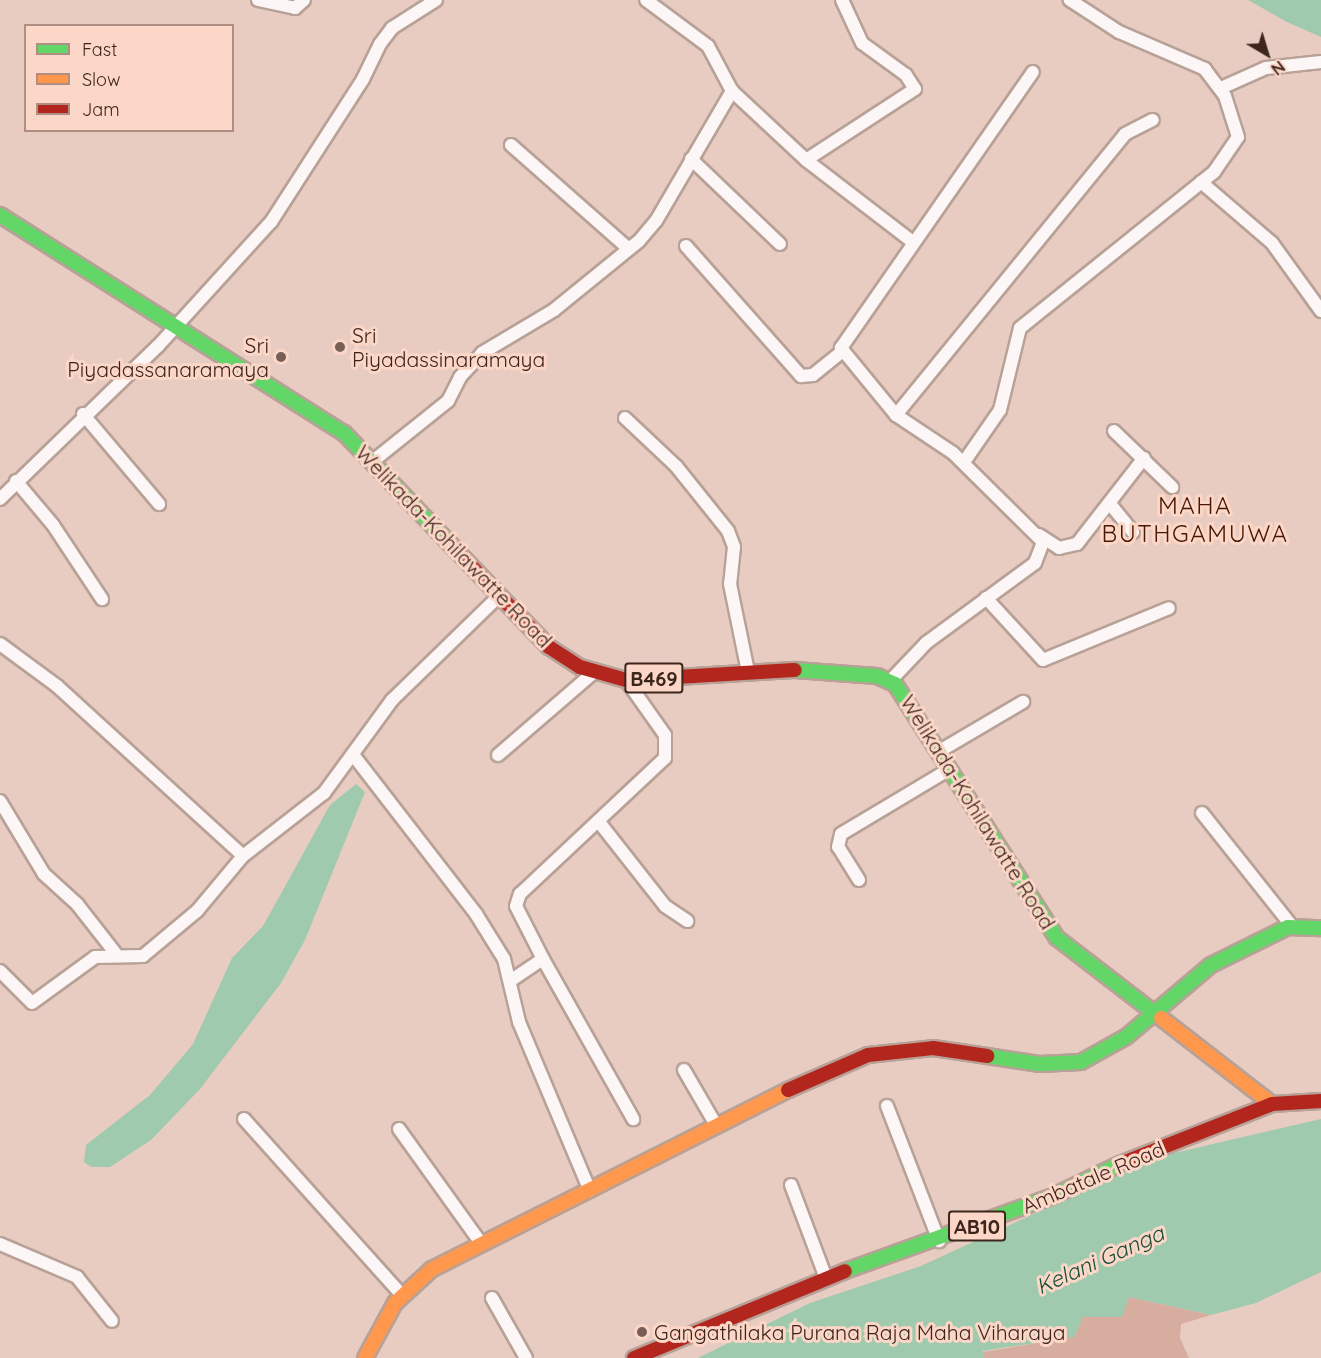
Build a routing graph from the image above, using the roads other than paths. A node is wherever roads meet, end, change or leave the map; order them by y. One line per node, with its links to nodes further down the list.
1 (258, 0): 2 (street)
2 (304, 0)
3 (436, 0): 22 (street)
4 (646, 0): 10 (street)
5 (842, 0): 14 (street)
6 (1070, 0): 9 (street)
7 (1321, 62): 9 (street)
8 (1033, 72): 17 (street)
9 (1221, 88): 15 (street)
10 (732, 91): 13 (street); 14 (street)
11 (1153, 120): 25 (street)
12 (511, 145): 20 (street)
13 (692, 159): 18 (street); 20 (street)
14 (806, 160): 17 (street)
15 (1201, 182): 21 (street); 30 (street)
16 (0, 215): 22 (main road, Welikada-Kohilawatte Road / B469)
17 (913, 242): 23 (street)
18 (780, 244)
19 (686, 246): 23 (street)
20 (628, 248): 29 (street)
21 (1321, 310)
22 (179, 324): 24 (street); 29 (main road, Welikada-Kohilawatte Road / B469)
23 (841, 352): 25 (street)
24 (83, 414): 31 (street); 34 (street)
25 (896, 415): 30 (street)
26 (625, 418): 44 (street)
27 (1114, 431): 28 (street)
28 (1144, 458): 32 (street); 35 (street)
29 (373, 461): 38 (main road, Welikada-Kohilawatte Road / B469)
30 (964, 462): 37 (street)
31 (16, 482): 33 (street); 40 (street)
32 (1173, 487)
33 (0, 499)
34 (159, 504)
35 (1112, 506): 36 (street); 37 (street)
36 (1133, 532)
37 (1038, 534): 39 (street)
38 (499, 597): 43 (main road, Welikada-Kohilawatte Road / B469); 50 (street)
39 (986, 598): 41 (street); 46 (street)
40 (102, 599)
41 (1169, 608)
42 (0, 644): 55 (street)
43 (594, 672): 45 (main road, Welikada-Kohilawatte Road / B469); 49 (street)
44 (748, 672): 45 (main road, Welikada-Kohilawatte Road / B469); 46 (main road, Welikada-Kohilawatte Road / B469)
45 (626, 680): 54 (street)
46 (890, 681): 48 (main road, Welikada-Kohilawatte Road)
47 (1023, 702): 48 (street)
48 (938, 752): 51 (main road, Welikada-Kohilawatte Road)
49 (498, 755)
50 (354, 756): 55 (street); 63 (street)
51 (948, 770): 56 (street); 64 (main road, Welikada-Kohilawatte Road)
52 (0, 801): 60 (street)
53 (1202, 813): 58 (street)
54 (599, 822): 57 (street); 61 (street)
55 (243, 856): 60 (street)
56 (859, 880)
57 (687, 921)
58 (1292, 926): 59 (main road); 64 (main road)
59 (1321, 928)
60 (116, 954): 62 (street)
61 (543, 959): 63 (street); 70 (street)
62 (0, 971)
63 (513, 980): 74 (street)
64 (1154, 1010): 67 (main road, Welikada-Kohilawatte Road); 71 (main road)
65 (684, 1070): 71 (street)
66 (1321, 1101): 67 (main road, Ambatale Road / AB10)
67 (1272, 1104): 75 (main road, Ambatale Road / AB10)
68 (887, 1106): 75 (street)
69 (244, 1119): 79 (street)
70 (633, 1119)
71 (716, 1125): 74 (main road)
72 (399, 1129): 76 (street)
73 (791, 1185): 78 (street)
74 (590, 1191): 76 (main road)
75 (939, 1241): 78 (main road, Ambatale Road / AB10)
76 (482, 1243): 79 (main road)
77 (0, 1244): 81 (street)
78 (825, 1278): 84 (main road, Ambatale Road / AB10)
79 (402, 1295): 82 (main road)
80 (492, 1298): 83 (street)
81 (112, 1321)
82 (365, 1358)
83 (526, 1358)
84 (634, 1358)

